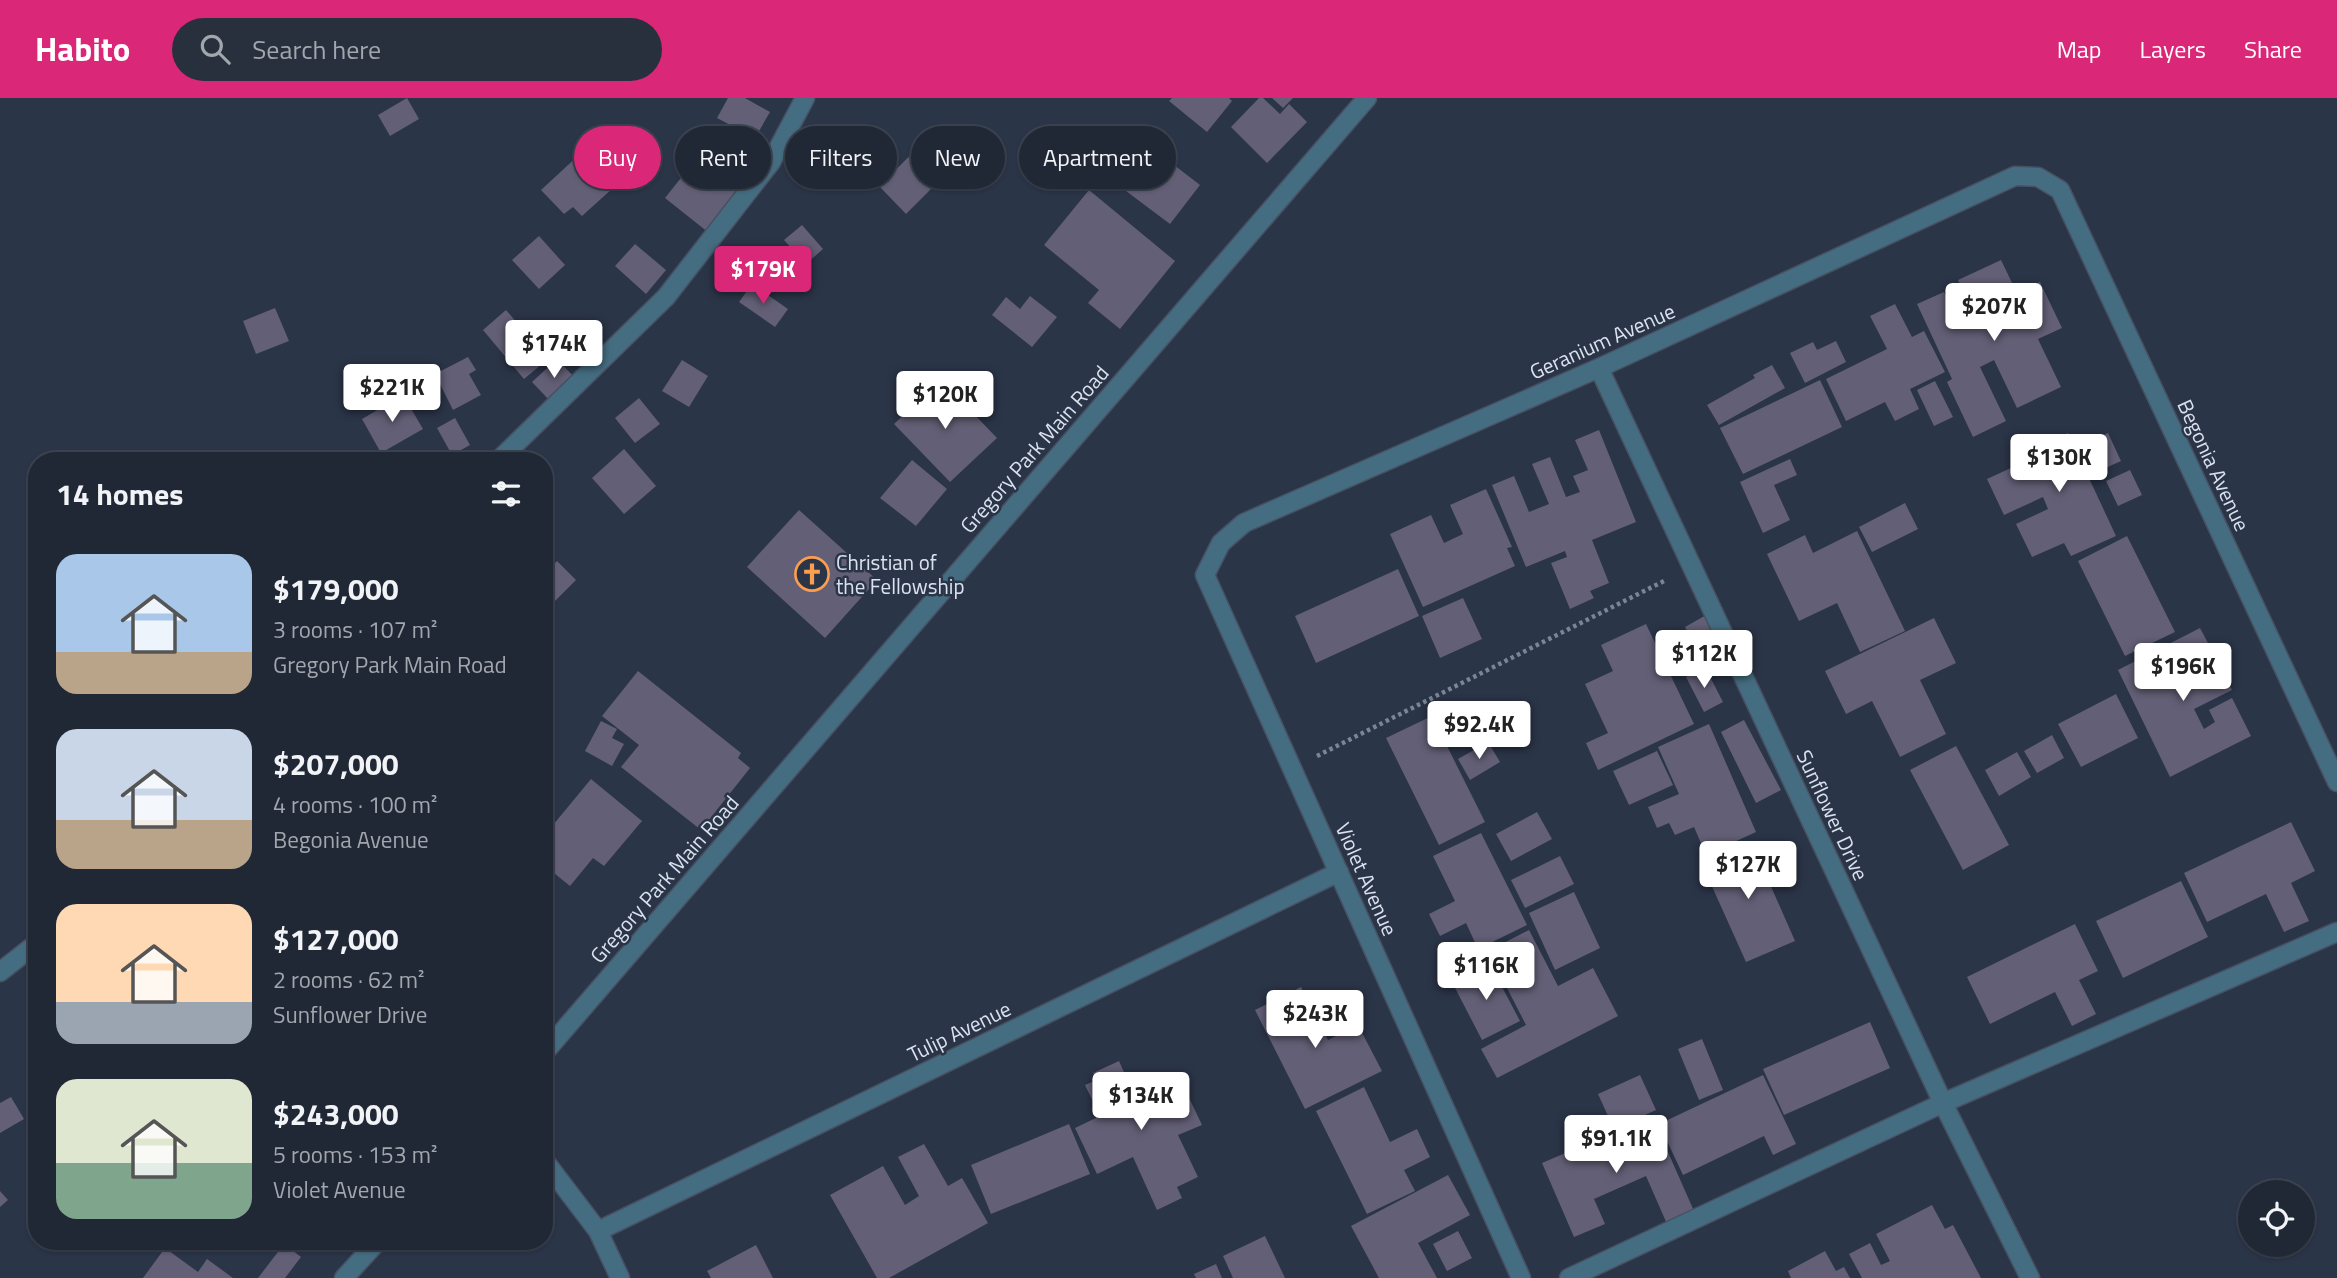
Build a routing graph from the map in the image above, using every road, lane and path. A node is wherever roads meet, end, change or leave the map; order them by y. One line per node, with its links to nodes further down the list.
1 (805, 98): 5 (street)
2 (1367, 98): 14 (street, Gregory Park Main Road)
3 (2038, 177): 4 (street, Geranium Avenue); 9 (street, Begonia Avenue)
4 (1599, 369): 6 (street, Sunflower Drive); 7 (street, Geranium Avenue)
5 (507, 452)
6 (1692, 567): 8 (path); 15 (street, Sunflower Drive)
7 (1205, 575): 8 (street, Violet Avenue)
8 (1292, 769): 10 (street, Violet Avenue)
9 (2337, 782)
10 (1339, 872): 17 (street, Tulip Avenue); 21 (street, Violet Avenue)
11 (2337, 932): 15 (street)
12 (28, 950): 13 (street)
13 (0, 972)
14 (553, 1044)
15 (1943, 1103): 22 (street); 23 (street, Sunflower Drive)
16 (553, 1172): 17 (street)
17 (598, 1231): 20 (street)
18 (370, 1250): 19 (street)
19 (344, 1278)
20 (620, 1278)
21 (1521, 1278)
22 (1569, 1278)
23 (2030, 1278)

